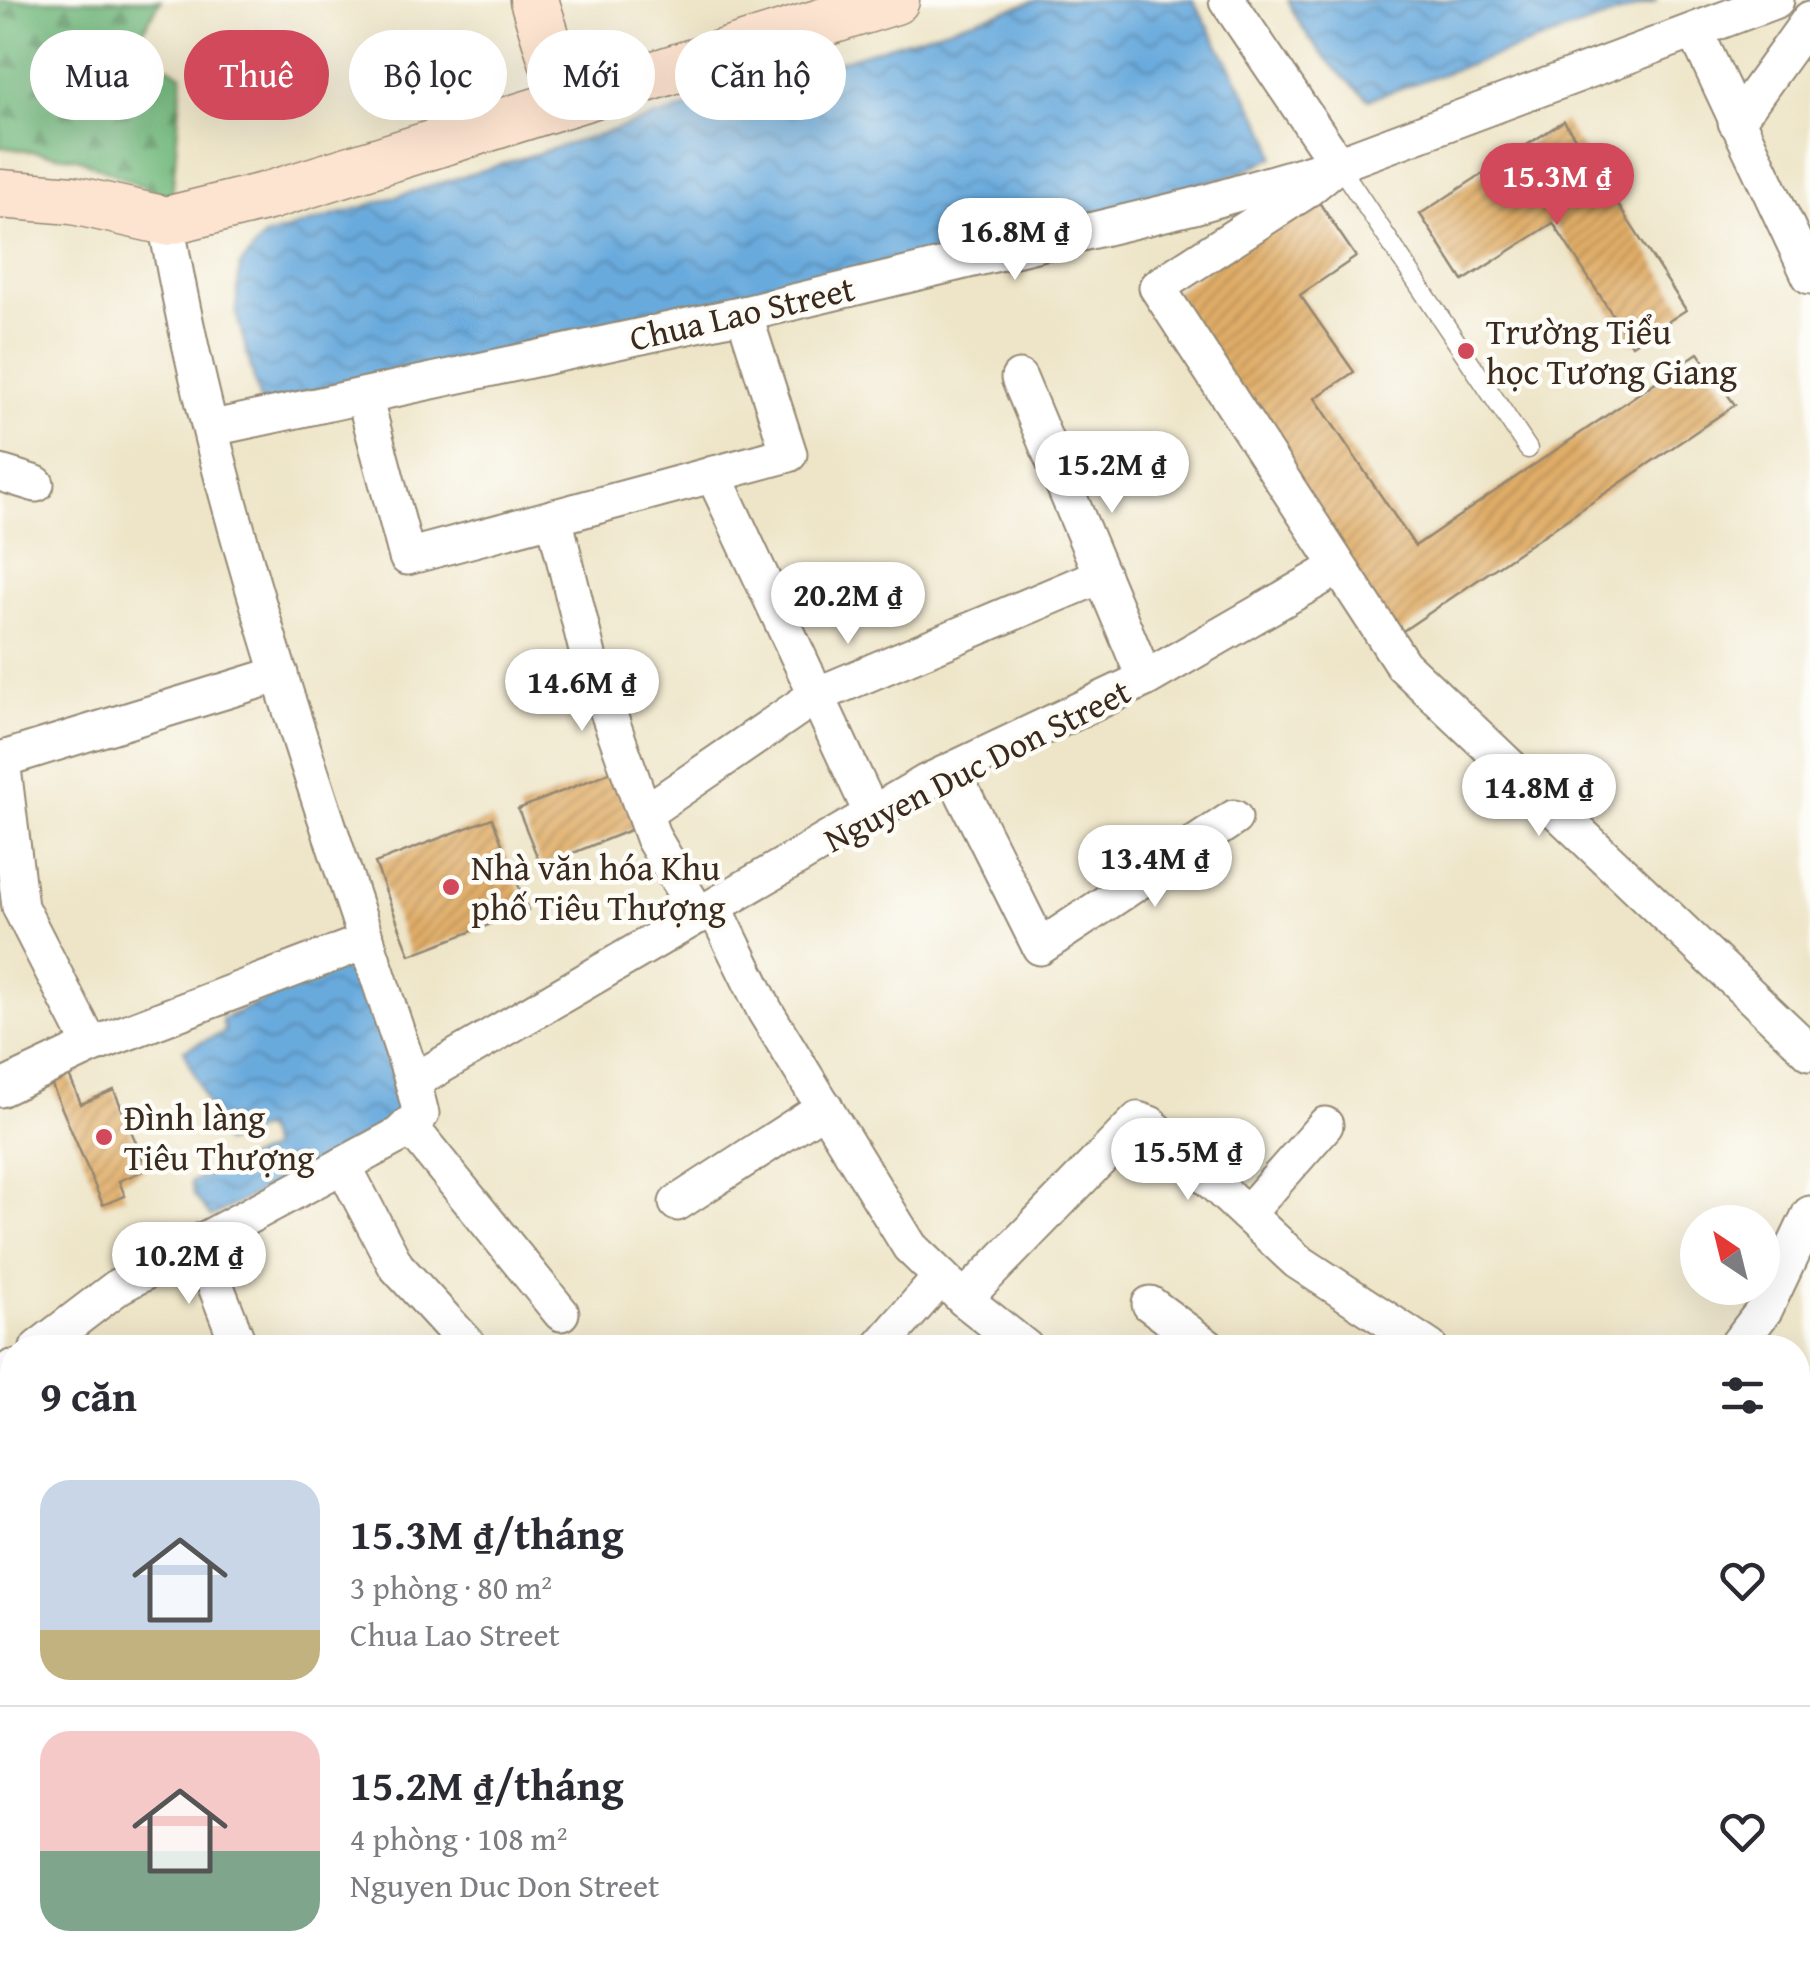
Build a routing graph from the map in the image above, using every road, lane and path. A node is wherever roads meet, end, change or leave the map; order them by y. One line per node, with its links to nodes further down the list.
1 (534, 0): 6 (street)
2 (895, 0): 8 (street)
3 (1228, 0): 11 (street)
4 (1776, 0): 7 (street, Chua Lao Street)
5 (1810, 19): 10 (street)
6 (543, 30)
7 (1696, 33): 10 (street); 11 (street, Chua Lao Street)
8 (655, 74)
9 (527, 114): 13 (street)
10 (1736, 122): 14 (street)
11 (1338, 164): 15 (street, Chua Lao Street); 19 (lane); 24 (street)
12 (0, 194): 13 (street)
13 (166, 220): 18 (street)
14 (1810, 276)
15 (744, 314): 17 (street, Chua Lao Street); 21 (street)
16 (1019, 378): 25 (street)
17 (364, 396): 18 (street, Chua Lao Street); 23 (street)
18 (213, 428): 26 (street)
19 (1528, 449)
20 (0, 473): 22 (street)
21 (714, 474): 23 (street); 28 (street)
22 (36, 484)
23 (554, 518): 31 (street)
24 (1337, 568): 27 (street, Nguyen Duc Don Street); 37 (street)
25 (1102, 575): 27 (street); 28 (street)
26 (280, 674): 29 (street); 35 (street)
27 (1145, 678): 30 (street, Nguyen Duc Don Street)
28 (815, 696): 31 (street); 32 (street)
29 (1, 760): 36 (street)
30 (952, 770): 32 (street, Nguyen Duc Don Street); 33 (street)
31 (645, 813): 34 (street)
32 (872, 814): 34 (street, Nguyen Duc Don Street)
33 (1234, 818)
34 (706, 911): 38 (street, Nguyen Duc Don Street); 40 (street)
35 (367, 941): 36 (street); 38 (street)
36 (92, 1046): 39 (street)
37 (1810, 1052)
38 (413, 1082): 41 (street)
39 (0, 1089)
40 (825, 1107): 44 (street); 48 (street)
41 (409, 1124): 43 (street); 50 (street)
42 (1326, 1125): 45 (street)
43 (344, 1165): 47 (street); 53 (street)
44 (677, 1204)
45 (1246, 1214): 48 (street); 57 (street)
46 (1810, 1214): 58 (street)
47 (199, 1243): 51 (street); 52 (street)
48 (953, 1288): 54 (street); 55 (street)
49 (1150, 1304): 56 (street)
50 (561, 1314)
51 (60, 1335)
52 (235, 1335)
53 (459, 1335)
54 (896, 1335)
55 (1010, 1335)
56 (1192, 1335)
57 (1410, 1335)
58 (1745, 1335)

